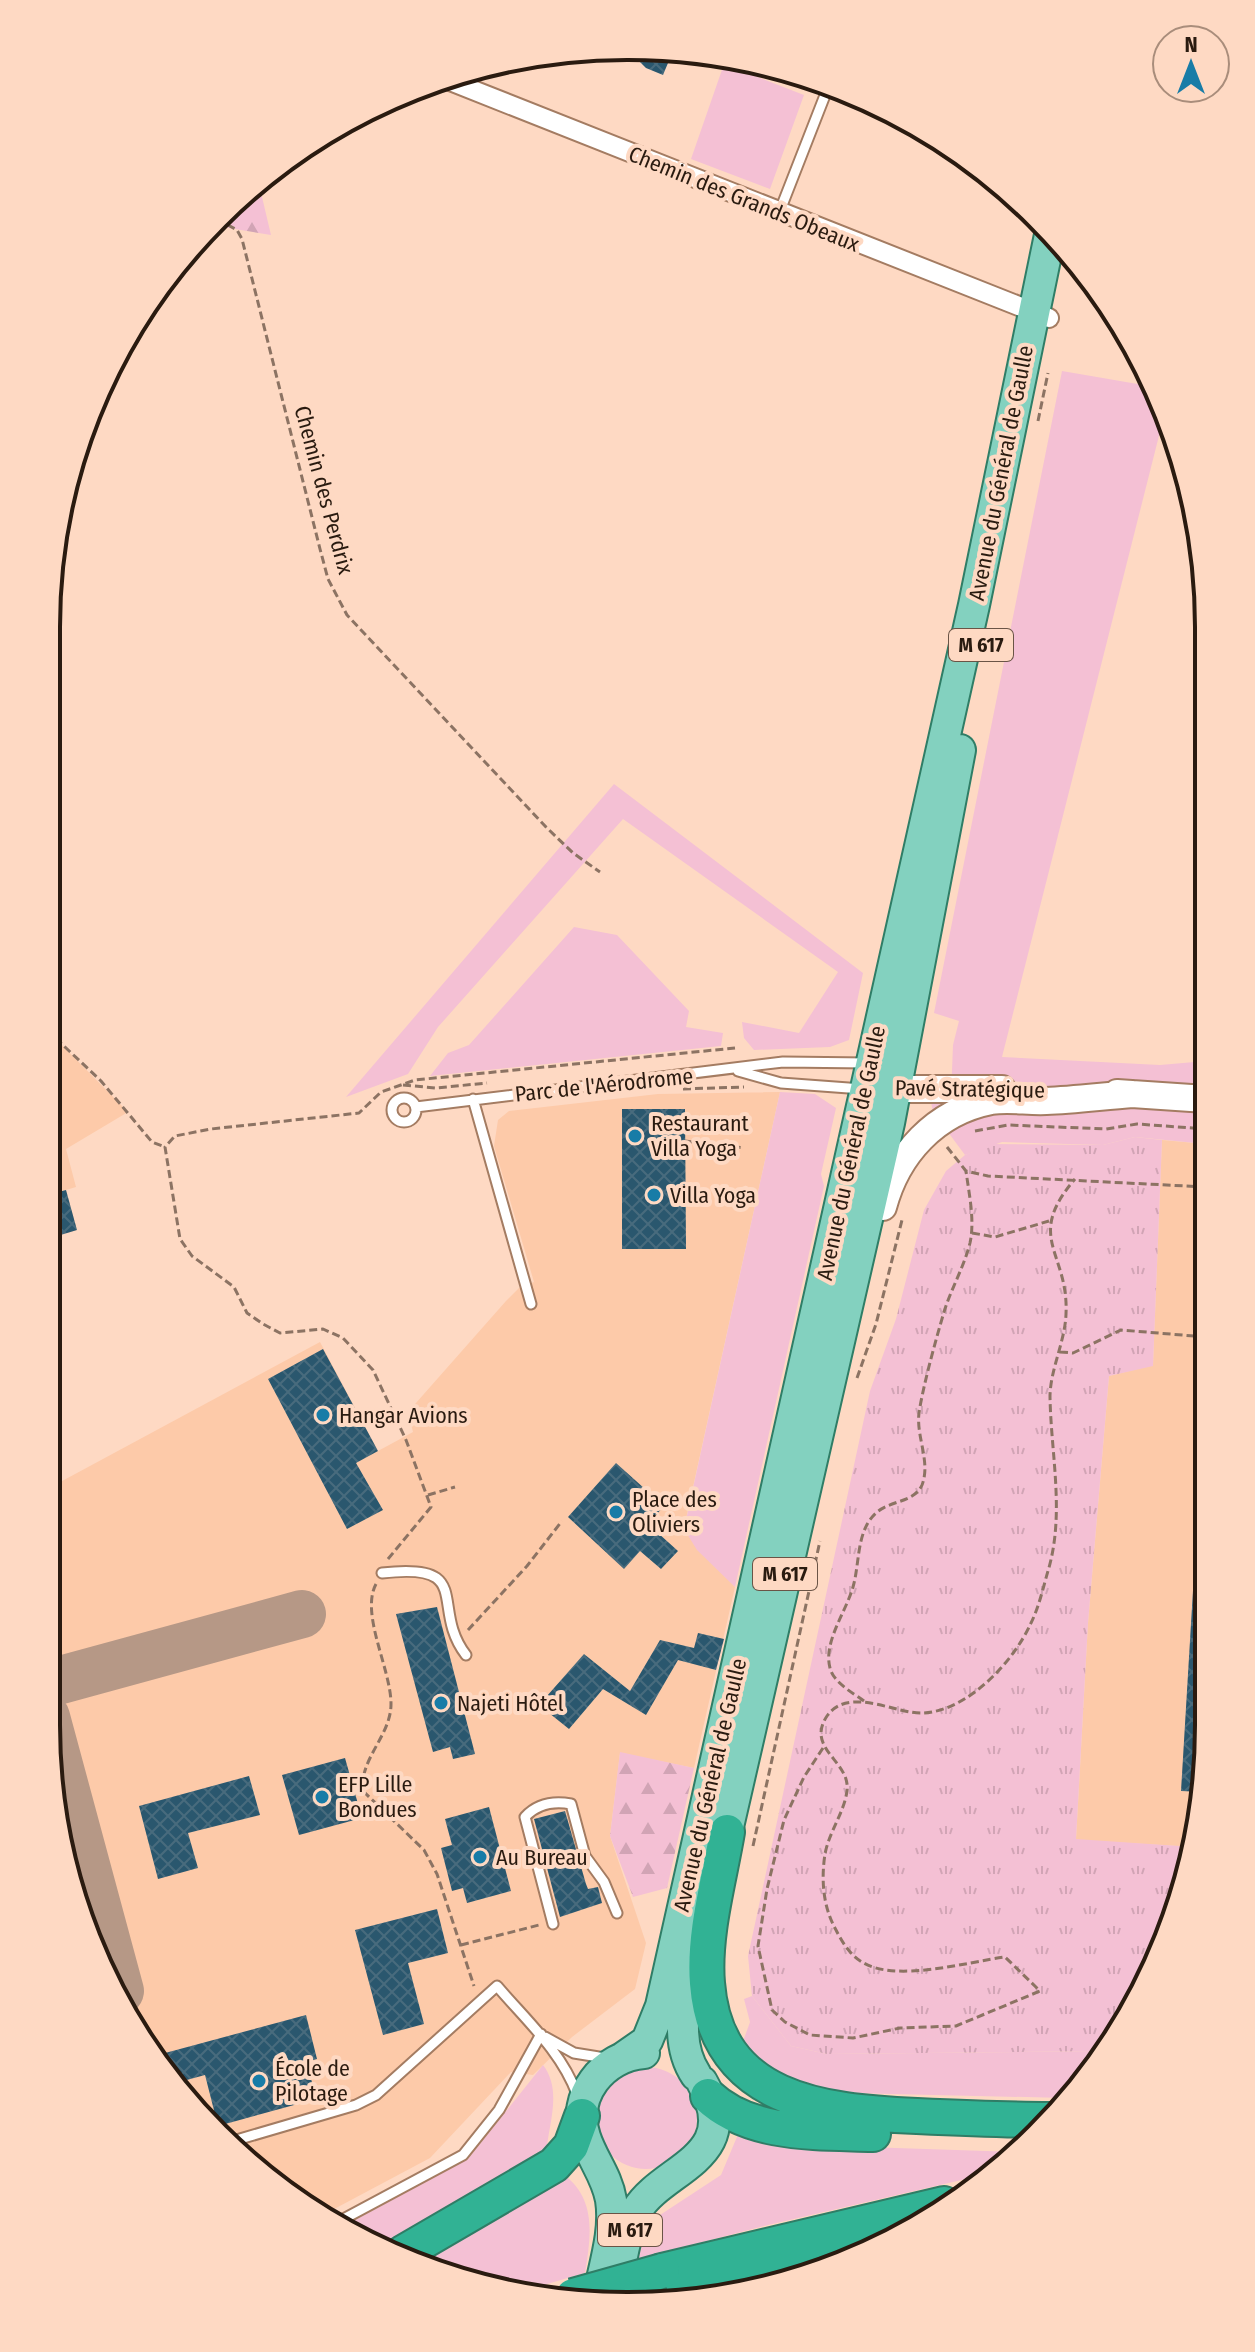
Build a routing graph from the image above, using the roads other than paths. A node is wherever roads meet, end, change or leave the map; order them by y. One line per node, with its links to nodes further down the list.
1 (461, 85): 3 (street, Chemin des Grands Obeaux)
2 (825, 96): 3 (lane)
3 (779, 213): 6 (street, Chemin des Grands Obeaux)
4 (1049, 247): 6 (main road, Avenue du Général de Gaulle / M 617)
5 (1059, 259): 6 (main road, Avenue du Général de Gaulle / M 617)
6 (1041, 316): 8 (main road, Avenue du Général de Gaulle / M 617)
7 (735, 1070): 8 (lane, Parc de l'Aérodrome); 8 (lane, Parc de l'Aérodrome); 11 (lane, Parc de l'Aérodrome)
8 (883, 1078): 9 (main road, Pavé Stratégique); 14 (main road, Avenue du Général de Gaulle / M 617); 21 (main road, Avenue du Général de Gaulle / M 617)
9 (1133, 1094): 10 (main road, Pavé Stratégique); 14 (main road)
10 (1195, 1098)
11 (473, 1099): 12 (lane, Parc de l'Aérodrome); 13 (lane)
12 (416, 1107)
13 (531, 1304)
14 (835, 1355): 17 (main road, Avenue du Général de Gaulle / M 617)
15 (382, 1573): 16 (lane)
16 (466, 1655)
17 (727, 1832): 22 (main road, Avenue du Général de Gaulle / M 617); 24 (highway)
18 (617, 1913): 19 (lane)
19 (552, 1922)
20 (541, 2034): 21 (lane); 23 (lane); 26 (lane); 30 (lane)
21 (624, 2057): 22 (main road); 23 (main road)
22 (702, 2086): 25 (highway); 28 (main road)
23 (582, 2112): 27 (main road); 31 (highway)
24 (1035, 2120)
25 (1018, 2136)
26 (240, 2139)
27 (597, 2159): 28 (main road); 33 (main road, M 617)
28 (675, 2176): 35 (main road, M 617)
29 (918, 2212): 34 (highway)
30 (347, 2217)
31 (410, 2249)
32 (838, 2252): 34 (highway)
33 (599, 2291)
34 (652, 2291)
35 (616, 2292)

